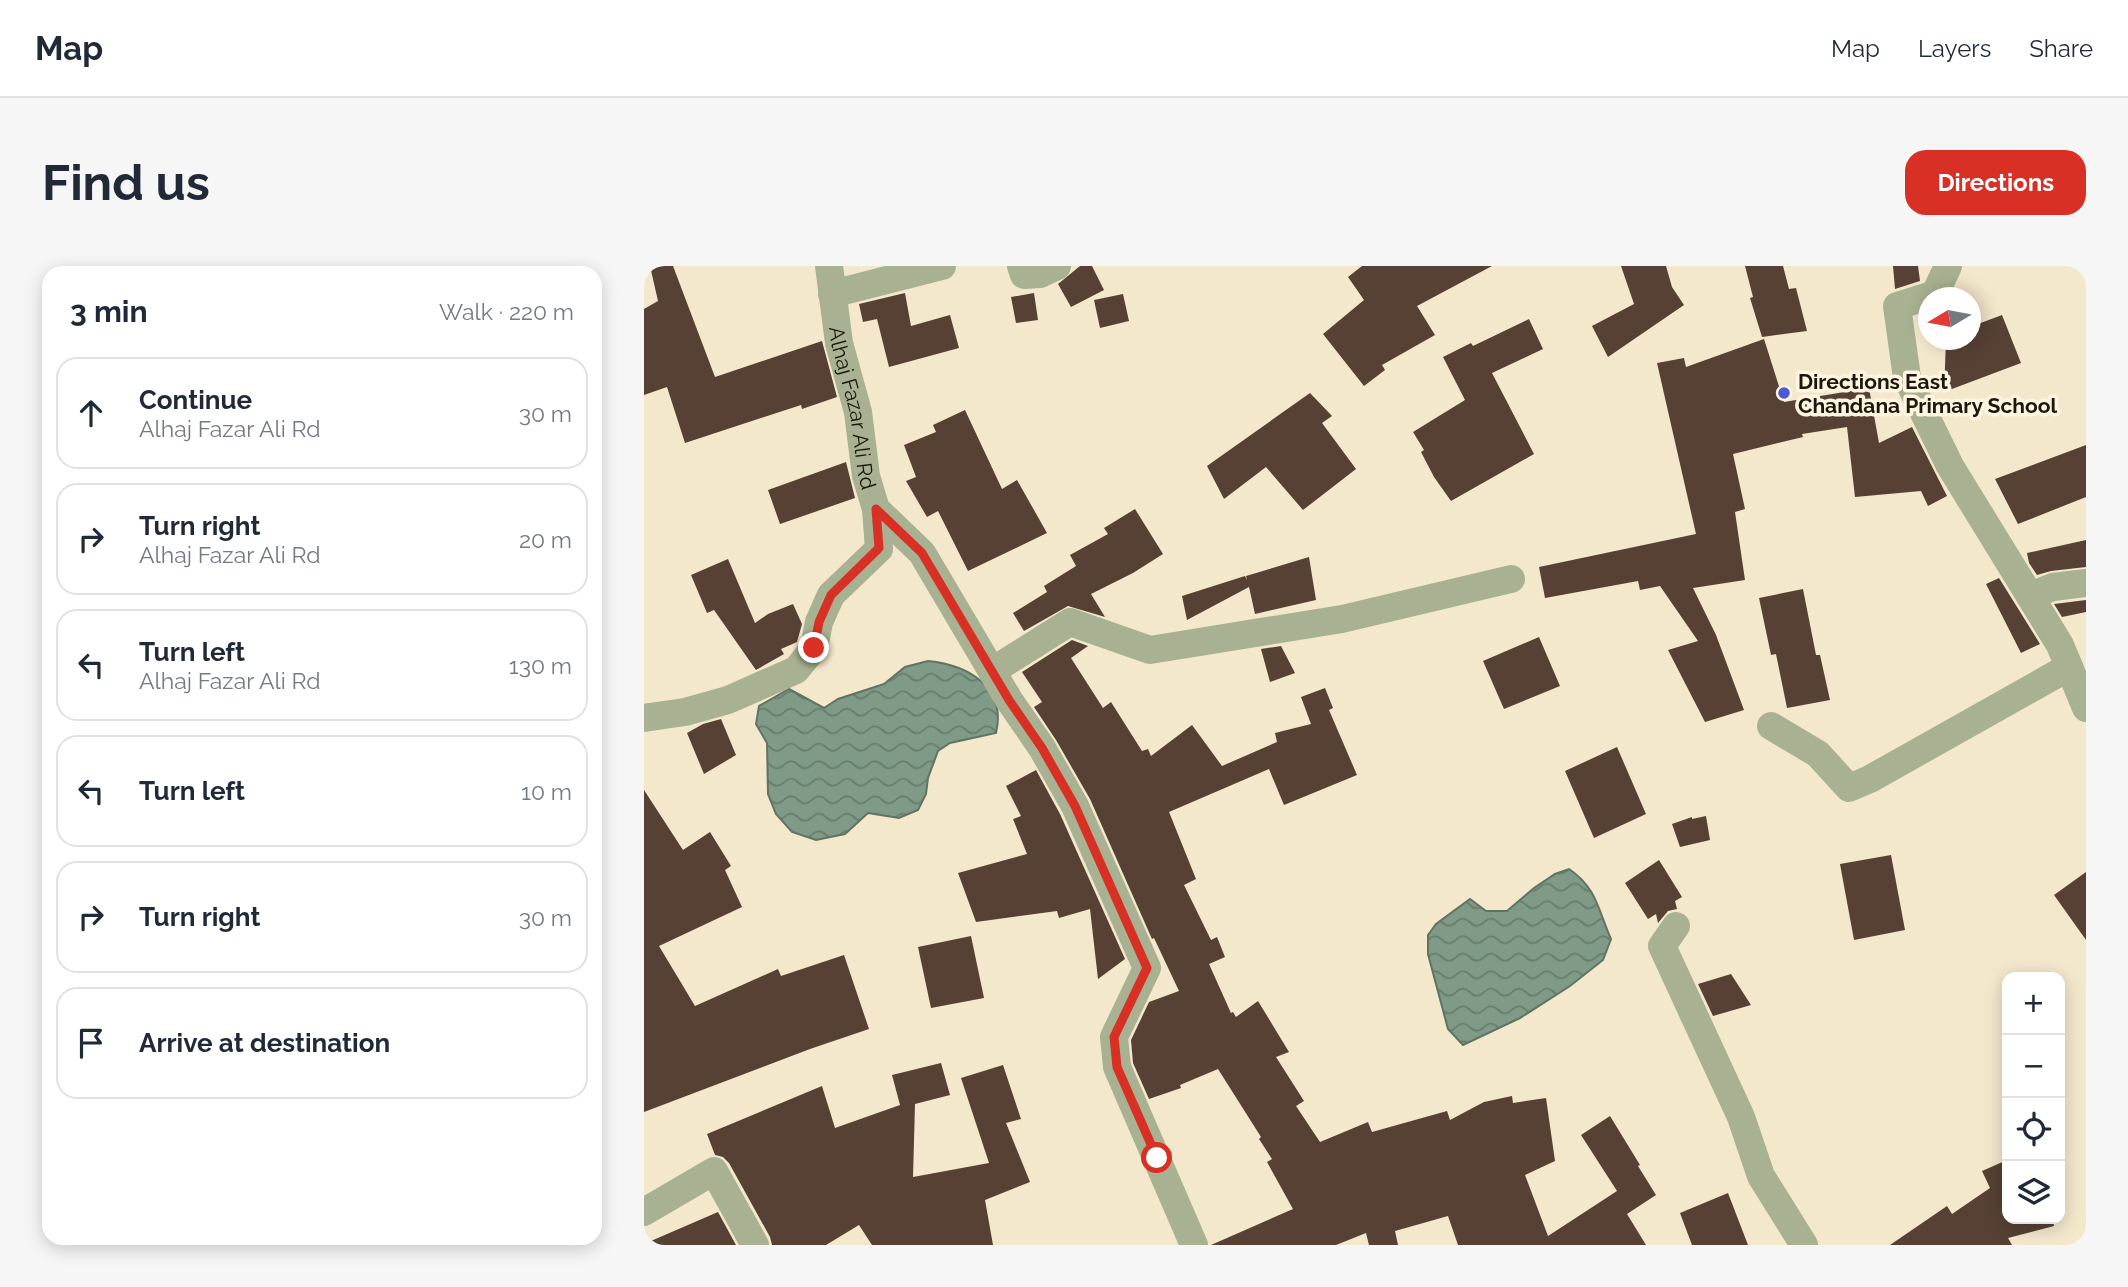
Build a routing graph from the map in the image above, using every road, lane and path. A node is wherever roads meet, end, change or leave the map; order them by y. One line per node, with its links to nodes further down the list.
1 (829, 266): 6 (street, Alhaj Fazar Ali Rd)
2 (942, 266): 6 (street)
3 (1021, 266): 4 (street)
4 (1057, 266)
5 (1948, 266): 10 (street)
6 (832, 294): 7 (street, Alhaj Fazar Ali Rd)
7 (876, 509): 12 (street, Alhaj Fazar Ali Rd); 14 (street)
8 (1511, 579): 12 (street)
9 (2086, 583): 10 (street)
10 (2030, 596): 11 (street)
11 (2069, 667): 13 (street); 15 (street)
12 (992, 671): 19 (street, Alhaj Fazar Ali Rd)
13 (2086, 708)
14 (644, 718)
15 (1771, 726)
16 (1676, 926): 20 (street)
17 (644, 1212): 18 (street)
18 (755, 1245)
19 (1194, 1245)
20 (1804, 1245)

